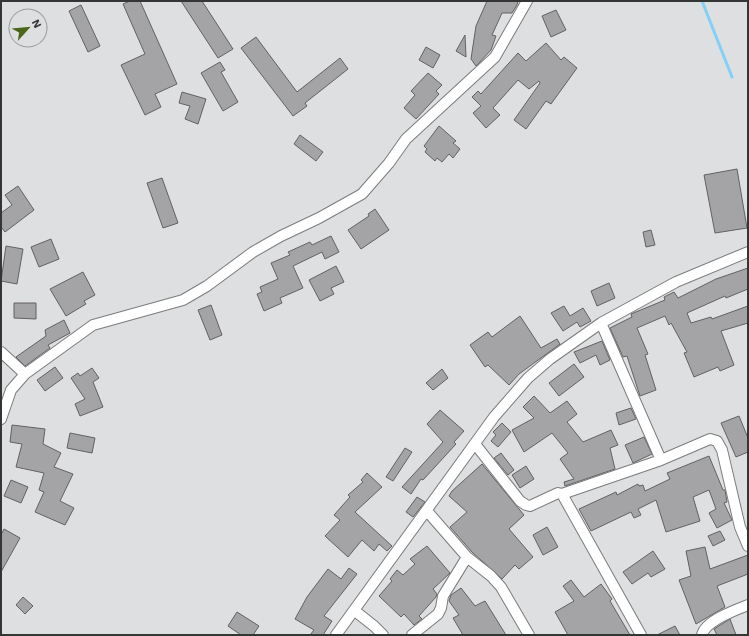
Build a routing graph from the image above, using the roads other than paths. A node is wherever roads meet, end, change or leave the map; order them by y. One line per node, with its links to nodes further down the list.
1 (528, 1): 5 (street)
2 (748, 252): 3 (street)
3 (601, 324): 7 (street); 8 (street)
4 (1, 352): 5 (street)
5 (25, 374): 6 (street)
6 (1, 419)
7 (475, 444): 9 (street); 10 (street)
8 (661, 460): 9 (street); 11 (street)
9 (562, 494): 19 (street)
10 (427, 511): 12 (street); 14 (street)
11 (748, 546)
12 (467, 557): 17 (street); 18 (street)
13 (748, 605): 20 (street)
14 (355, 611): 15 (street); 16 (street)
15 (336, 635)
16 (383, 635)
17 (412, 635)
18 (529, 635)
19 (641, 635)
20 (702, 635)

